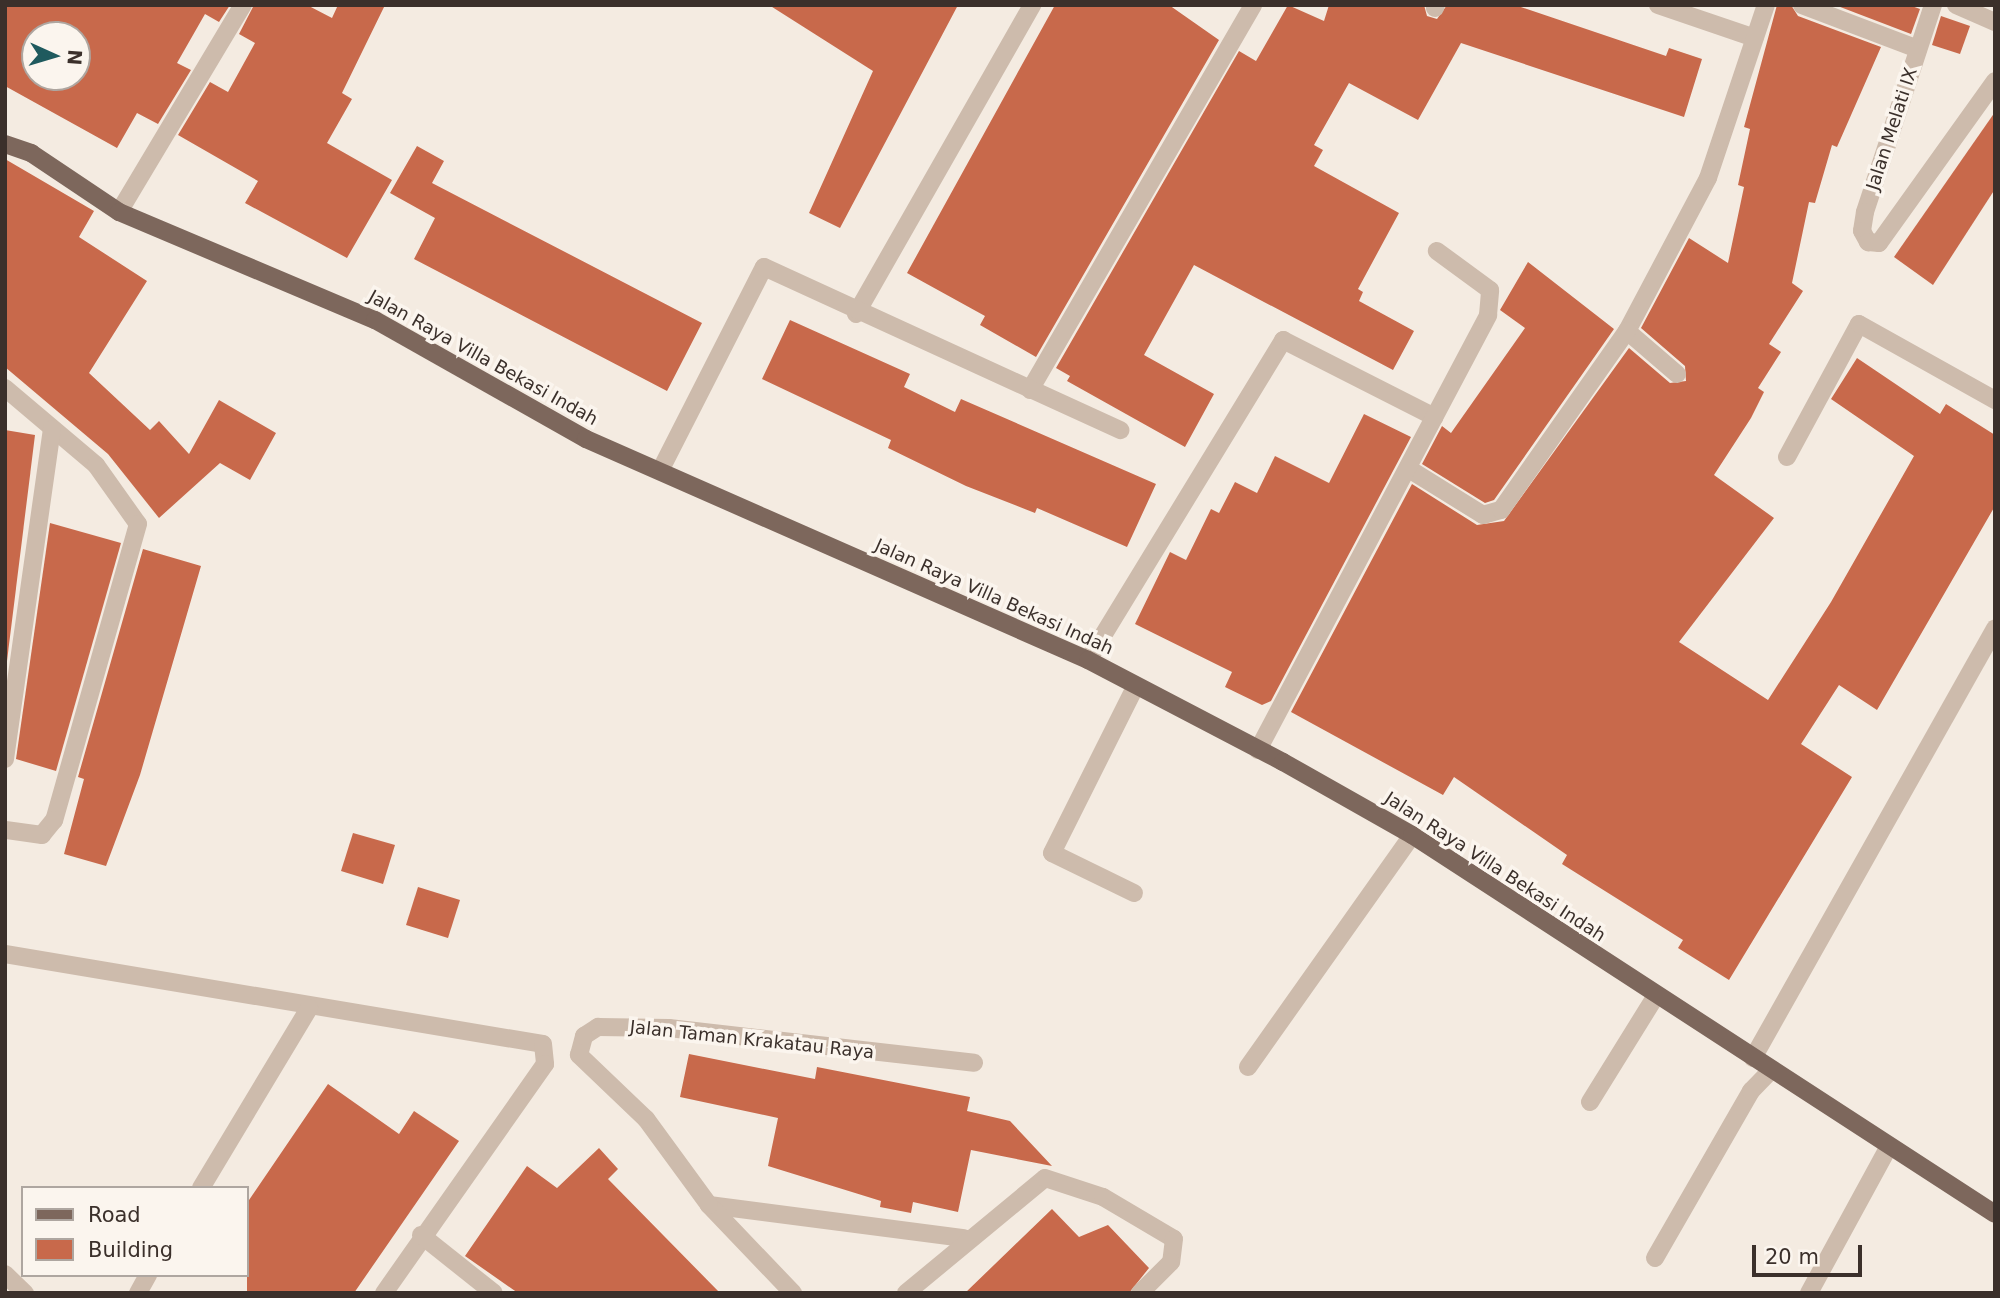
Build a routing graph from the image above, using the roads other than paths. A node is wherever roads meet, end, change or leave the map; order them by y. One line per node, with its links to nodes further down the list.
1 (243, 5): 14 (street)
2 (1032, 5): 16 (street)
3 (1253, 5): 20 (street)
4 (1658, 5): 10 (street)
5 (1766, 5): 10 (street)
6 (1802, 5): 11 (street)
7 (1933, 5): 11 (street, Jalan Melati IX)
8 (1956, 5): 9 (street)
9 (1995, 22)
10 (1755, 37): 17 (street)
11 (1918, 50): 12 (street, Jalan Melati IX)
12 (1995, 81)
13 (5, 144): 14 (main road, Jalan Raya Villa Bekasi Indah)
14 (120, 212): 27 (main road, Jalan Raya Villa Bekasi Indah)
15 (1437, 251): 22 (street)
16 (856, 314): 20 (street); 27 (street)
17 (1627, 331): 18 (street); 26 (street)
18 (1677, 374)
19 (5, 388): 23 (street)
20 (1030, 390): 24 (street)
21 (1995, 400): 25 (street)
22 (1434, 416): 26 (street); 29 (street)
23 (52, 429): 32 (street); 33 (street)
24 (1119, 429)
25 (1787, 457)
26 (1409, 469): 31 (street)
27 (660, 471): 29 (main road, Jalan Raya Villa Bekasi Indah)
28 (1994, 634): 39 (street)
29 (1088, 660): 30 (main road, Jalan Raya Villa Bekasi Indah)
30 (1135, 687): 31 (main road, Jalan Raya Villa Bekasi Indah); 35 (street)
31 (1258, 751): 34 (main road, Jalan Raya Villa Bekasi Indah)
32 (5, 759)
33 (5, 830)
34 (1412, 835): 37 (main road, Jalan Raya Villa Bekasi Indah); 41 (street)
35 (1134, 893)
36 (5, 954): 38 (street)
37 (1655, 997): 39 (main road, Jalan Raya Villa Bekasi Indah); 43 (street)
38 (309, 1008): 45 (street); 48 (street)
39 (1754, 1058): 42 (main road, Jalan Raya Villa Bekasi Indah)
40 (974, 1063): 46 (street, Jalan Taman Krakatau Raya)
41 (1248, 1066)
42 (1772, 1069): 44 (main road, Jalan Raya Villa Bekasi Indah); 50 (street)
43 (1590, 1102)
44 (1889, 1146): 47 (main road, Jalan Raya Villa Bekasi Indah); 60 (street)
45 (202, 1186)
46 (709, 1205): 49 (street); 57 (street, Jalan Taman Krakatau Raya)
47 (1995, 1214)
48 (421, 1235): 55 (street); 56 (street)
49 (964, 1238): 58 (street); 59 (street)
50 (1655, 1258)
51 (5, 1274): 53 (street)
52 (147, 1277): 54 (street)
53 (25, 1293)
54 (138, 1293)
55 (384, 1293)
56 (494, 1293)
57 (793, 1293)
58 (906, 1293)
59 (1140, 1293)
60 (1809, 1293)

